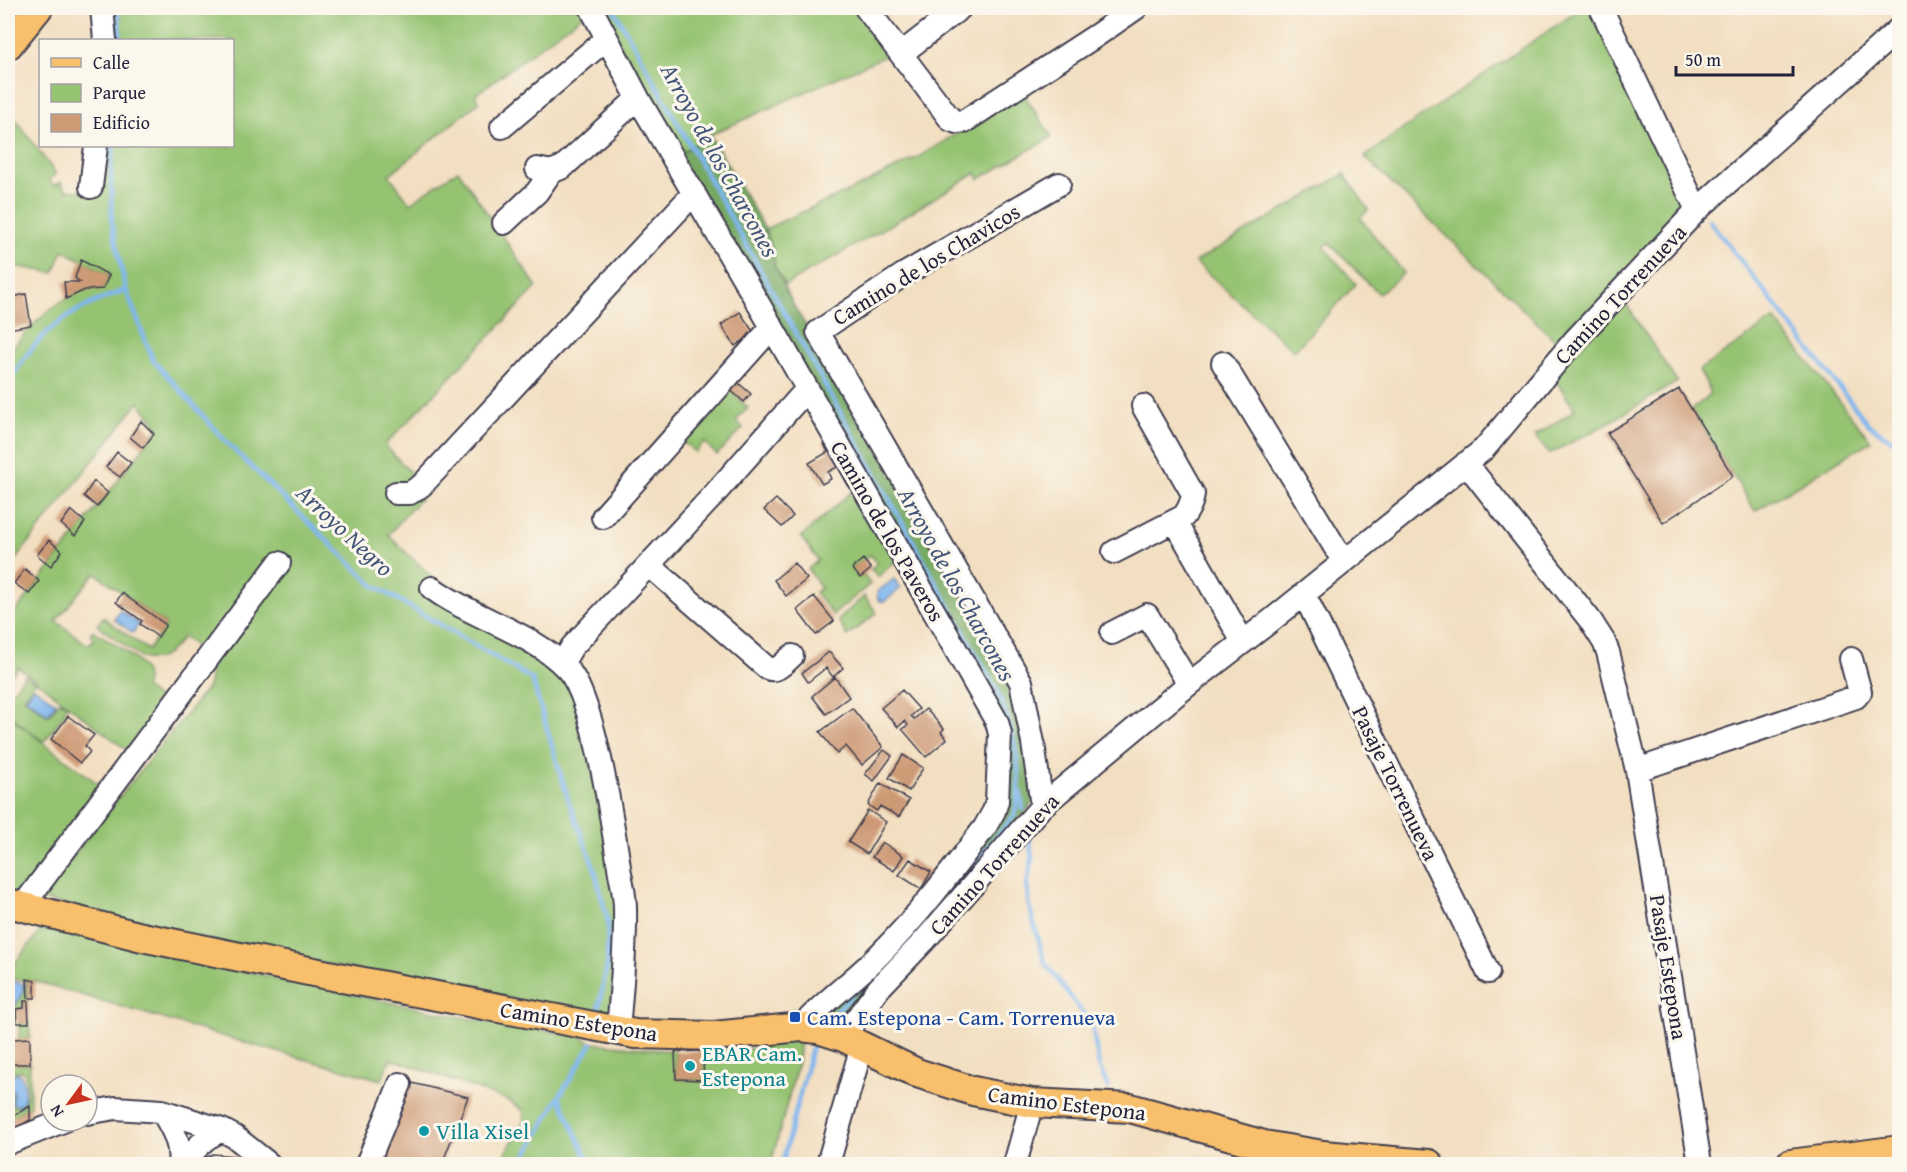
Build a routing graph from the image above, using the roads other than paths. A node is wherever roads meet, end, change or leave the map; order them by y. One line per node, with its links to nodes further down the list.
1 (39, 8): 11 (main road)
2 (102, 8): 9 (street)
3 (591, 8): 10 (street, Camino de los Paveros)
4 (866, 8): 12 (street)
5 (960, 8): 12 (street)
6 (1136, 8): 12 (street)
7 (1601, 8): 19 (street)
8 (1899, 28): 19 (street, Camino Torrenueva)
9 (105, 39)
10 (606, 39): 13 (street, Camino de los Paveros); 14 (street)
11 (8, 45)
12 (902, 53)
13 (638, 98): 18 (street, Camino de los Paveros); 20 (street)
14 (502, 127)
15 (96, 147): 17 (street)
16 (1059, 184): 42 (street, Camino de los Chavicos)
17 (91, 187)
18 (693, 193): 21 (street, Camino de los Paveros); 26 (street)
19 (1697, 210): 25 (street, Camino Torrenueva)
20 (504, 223)
21 (772, 327): 23 (street, Camino de los Paveros); 27 (street)
22 (1223, 363): 30 (street)
23 (807, 389): 32 (street); 43 (street, Camino de los Paveros)
24 (1143, 406): 28 (street)
25 (1466, 463): 30 (street, Camino Torrenueva); 41 (street, Pasaje Estepona)
26 (396, 493)
27 (603, 517)
28 (1175, 522): 29 (street); 36 (street)
29 (1114, 552)
30 (1344, 562): 34 (street, Camino Torrenueva)
31 (279, 563): 44 (street)
32 (649, 565): 37 (street); 39 (street)
33 (432, 588): 39 (street)
34 (1304, 594): 36 (street, Camino Torrenueva); 46 (street, Pasaje Torrenueva)
35 (1112, 633): 40 (street)
36 (1243, 642): 40 (street, Camino Torrenueva)
37 (792, 656)
38 (1851, 659): 41 (street)
39 (562, 664): 47 (street)
40 (1189, 684): 42 (street, Camino Torrenueva)
41 (1637, 770): 64 (street, Pasaje Estepona)
42 (1042, 806): 43 (street, Camino Torrenueva)
43 (981, 855): 45 (street, Camino Torrenueva)
44 (15, 905): 47 (main road, Camino Estepona)
45 (915, 933): 48 (street, Camino Torrenueva); 48 (street)
46 (1488, 972)
47 (618, 1031): 48 (main road, Camino Estepona)
48 (828, 1034): 50 (main road, Camino Estepona); 61 (street)
49 (400, 1084): 60 (street)
50 (1032, 1103): 57 (main road, Camino Estepona); 62 (street)
51 (99, 1111): 52 (street)
52 (162, 1111): 53 (street); 58 (street)
53 (222, 1130): 58 (street); 59 (street)
54 (39, 1131): 55 (street)
55 (12, 1143)
56 (1899, 1150): 65 (main road)
57 (1396, 1163): 63 (main road, Camino Estepona)
58 (180, 1164)
59 (269, 1164)
60 (367, 1164)
61 (828, 1164)
62 (1015, 1164)
63 (1429, 1164)
64 (1700, 1164)
65 (1790, 1164)

